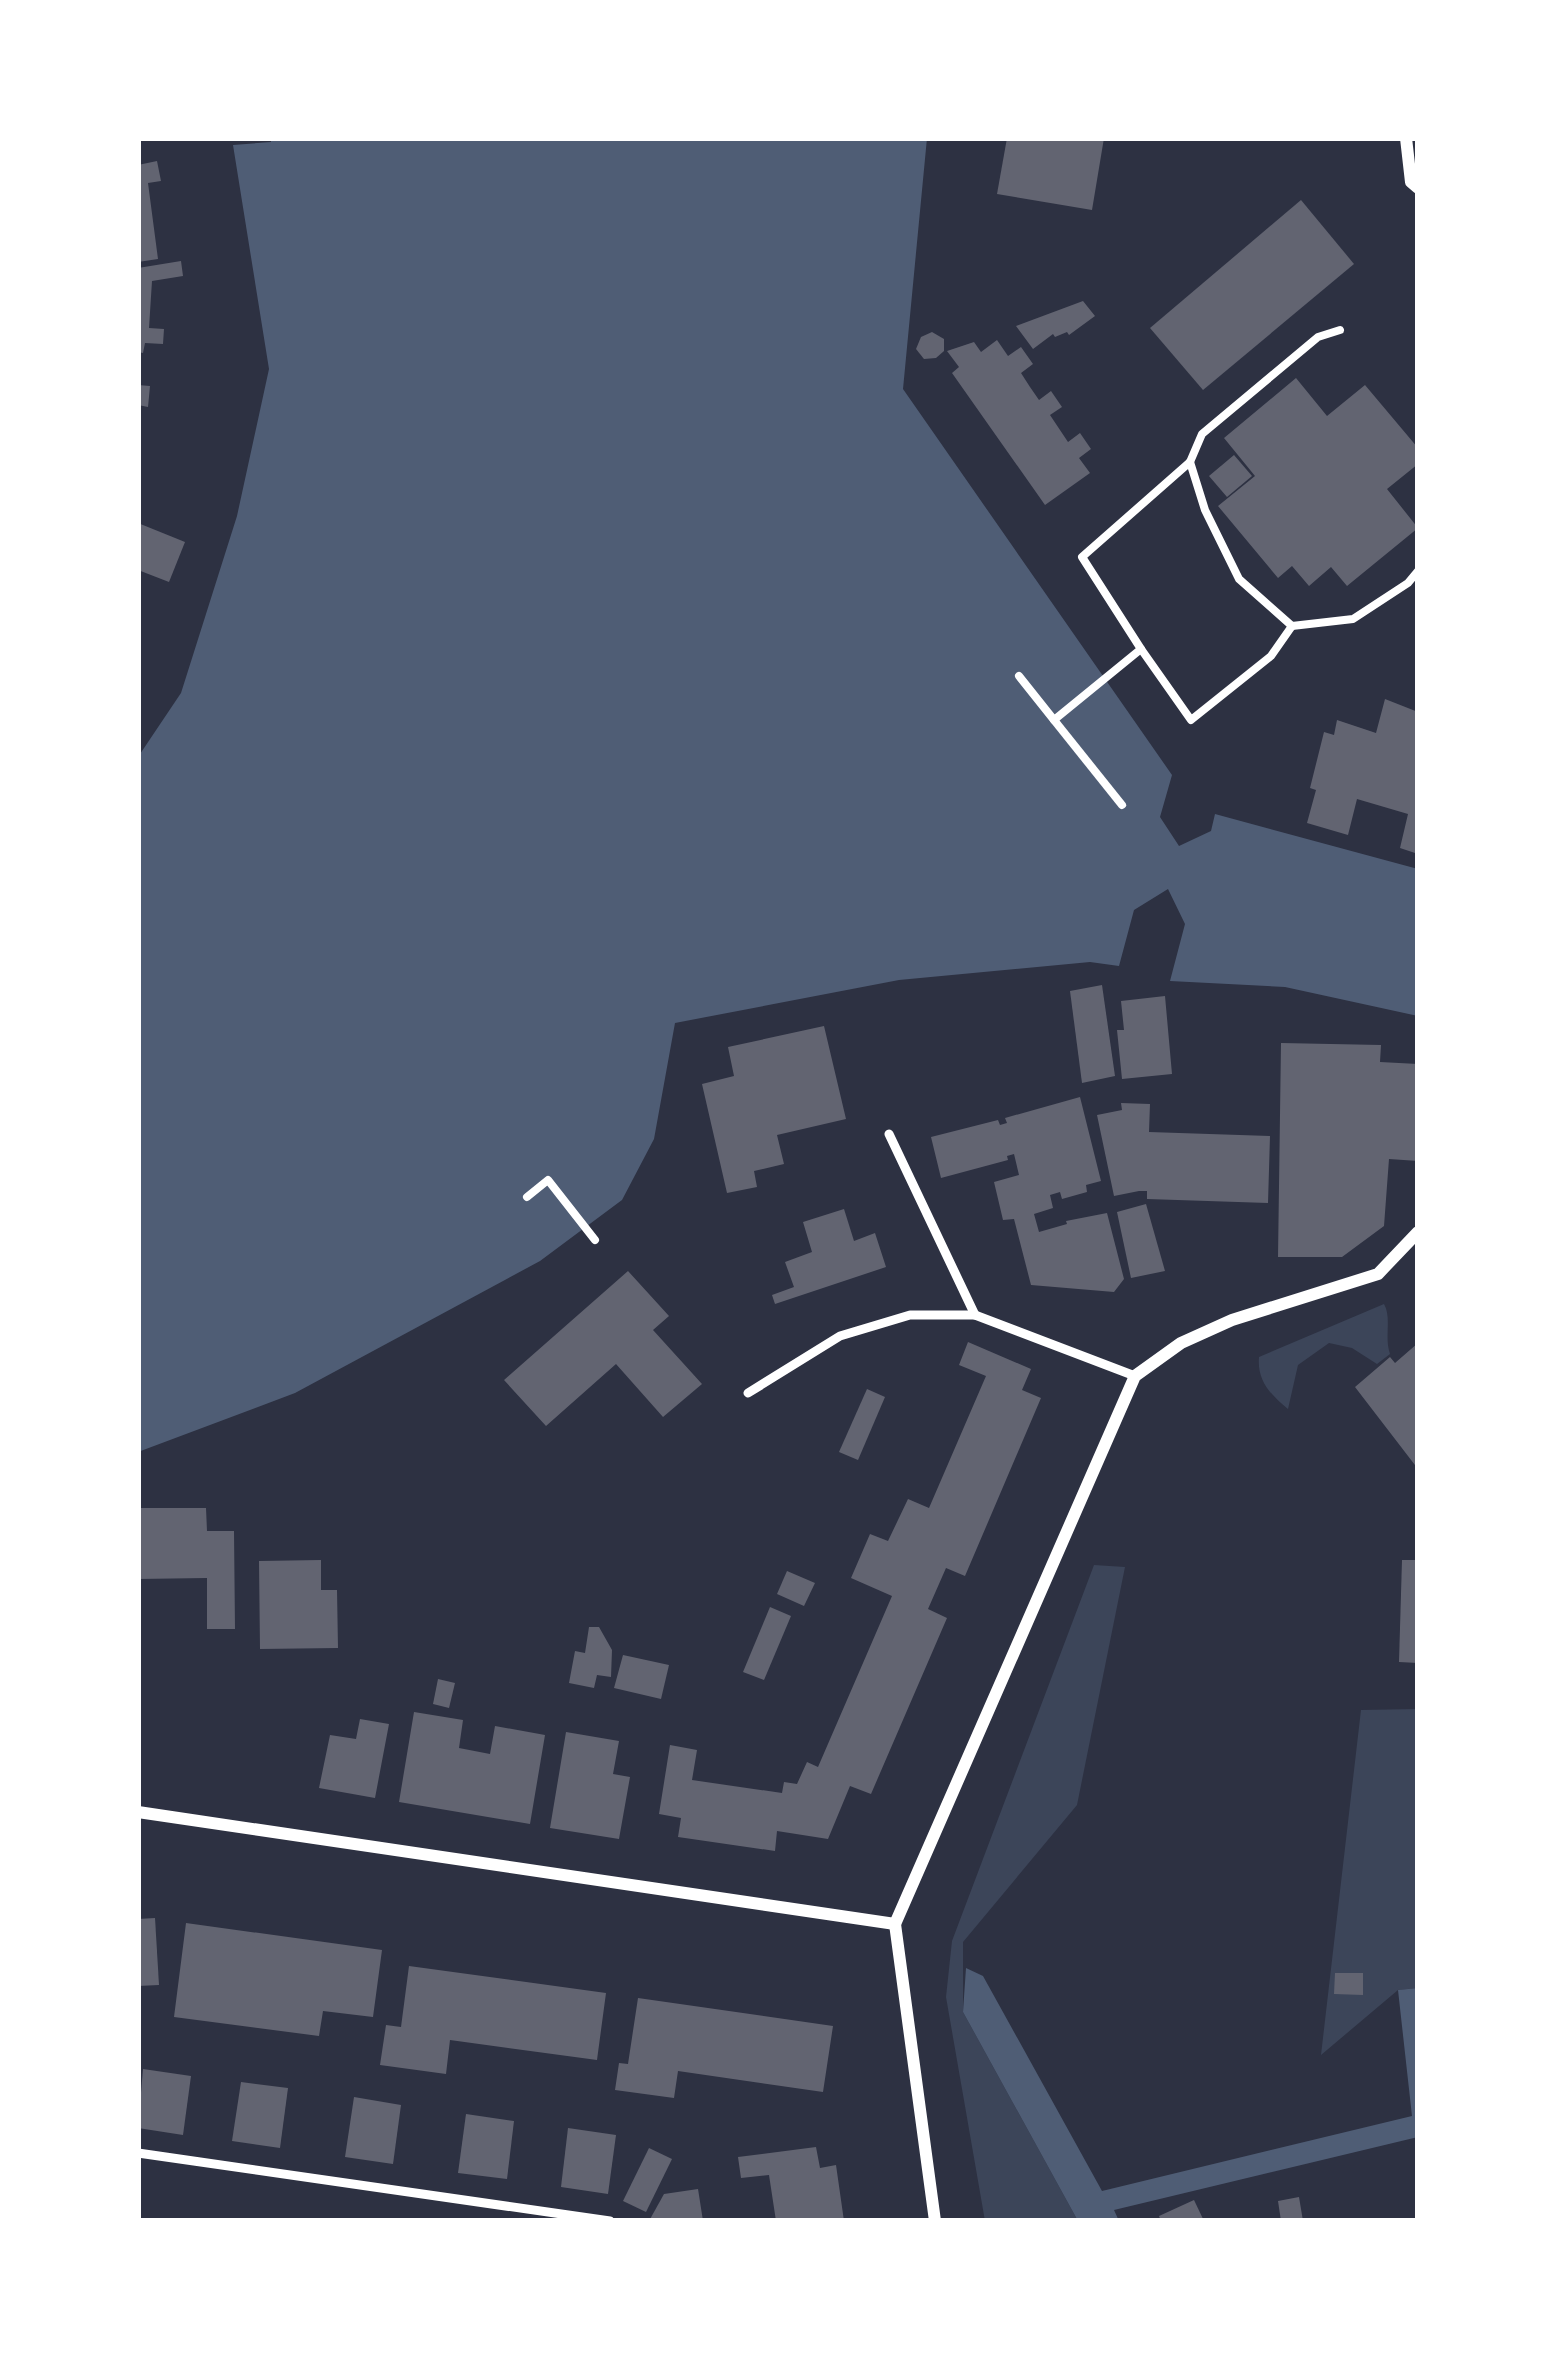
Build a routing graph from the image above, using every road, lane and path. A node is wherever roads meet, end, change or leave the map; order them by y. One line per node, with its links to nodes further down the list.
1 (1406, 138): 2 (street)
2 (1418, 188)
3 (1340, 330): 4 (path)
4 (1190, 462): 6 (path); 7 (path)
5 (1418, 571): 6 (path)
6 (1292, 626): 7 (path)
7 (1142, 649): 9 (path)
8 (1019, 676): 9 (path)
9 (1054, 720): 10 (path)
10 (1122, 805)
11 (889, 1134): 15 (lane)
12 (526, 1197): 14 (path)
13 (1418, 1232): 16 (street)
14 (595, 1240)
15 (975, 1315): 16 (lane); 17 (lane)
16 (1135, 1376): 19 (street)
17 (748, 1393)
18 (138, 1812): 19 (street)
19 (895, 1924): 22 (street)
20 (138, 2153): 21 (lane)
21 (610, 2221)
22 (935, 2221)

